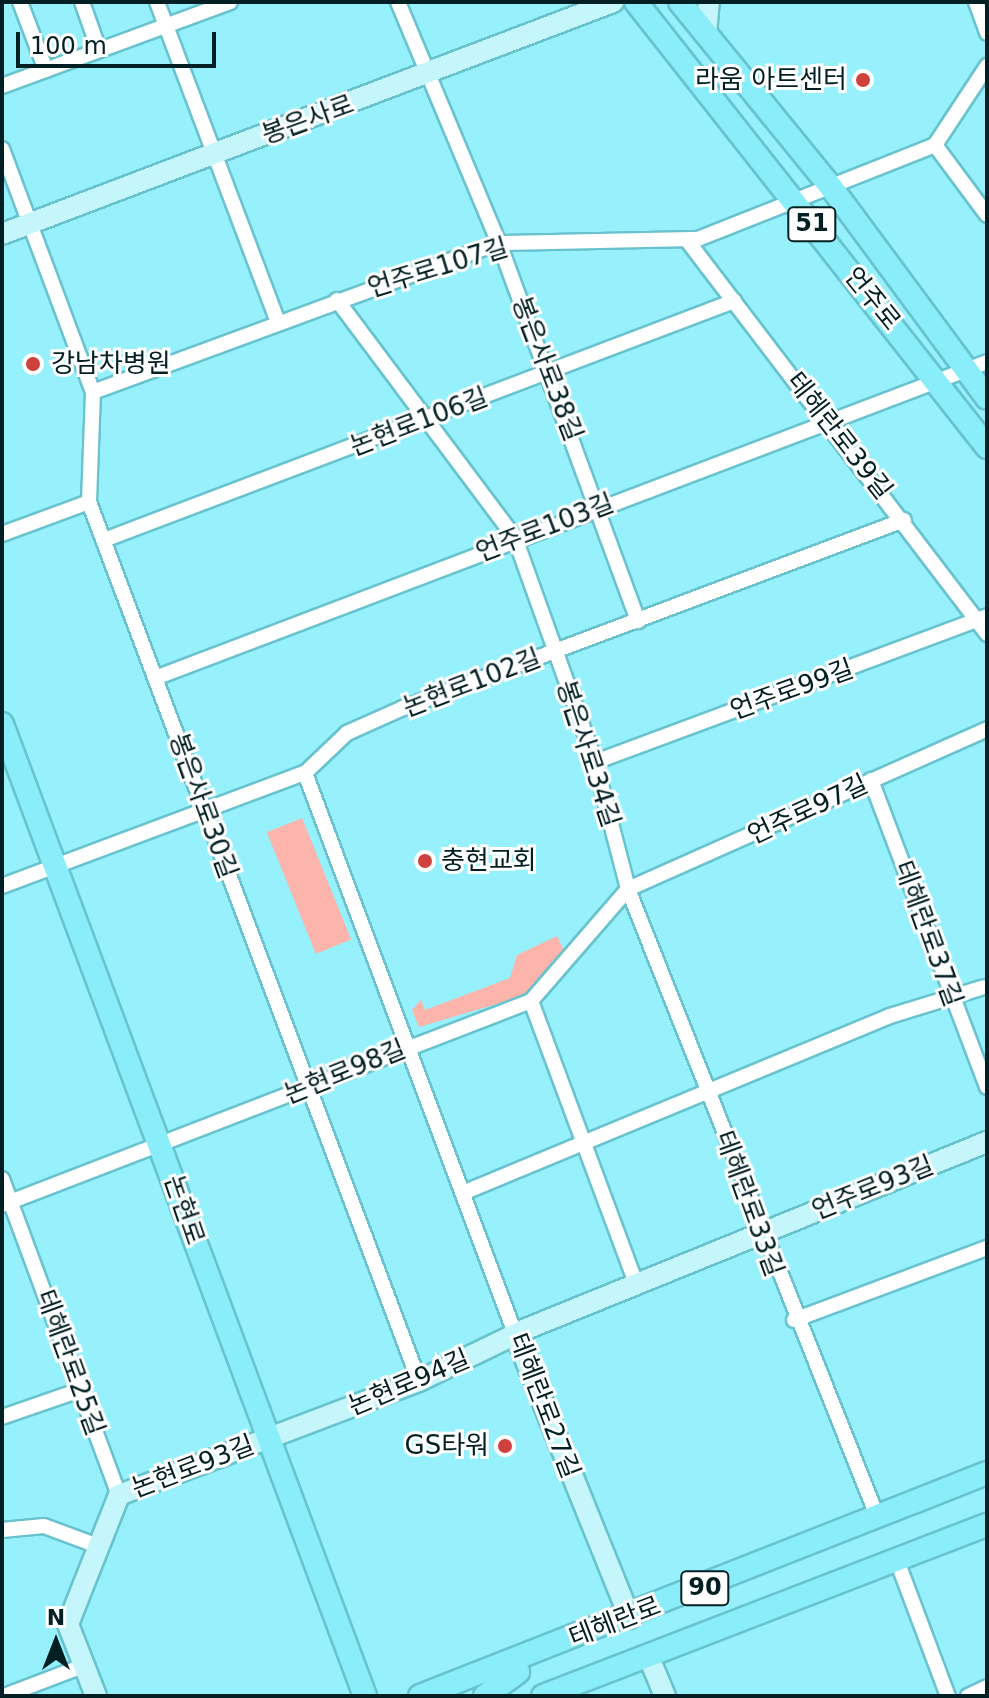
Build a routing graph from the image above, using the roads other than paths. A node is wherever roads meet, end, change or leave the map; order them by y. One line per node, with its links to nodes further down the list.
1 (20, 2): 18 (street)
2 (82, 2): 16 (street)
3 (157, 2): 13 (street)
4 (230, 2): 13 (street)
5 (398, 2): 19 (street, 봉은사로38길)
6 (571, 2): 12 (street)
7 (613, 2): 12 (street, 봉은사로)
8 (636, 2): 25 (main road, 언주로 / 51)
9 (680, 2): 15 (main road, 언주로 / 51)
10 (709, 2): 15 (street)
11 (976, 2): 14 (street)
12 (558, 24): 19 (street, 봉은사로)
13 (167, 25): 16 (street); 23 (street)
14 (987, 33)
15 (706, 34): 24 (main road, 언주로 / 51)
16 (99, 50): 18 (street)
17 (987, 66): 21 (street)
18 (46, 70): 20 (street)
19 (430, 75): 23 (street, 봉은사로); 30 (street, 봉은사로38길)
20 (2, 86)
21 (935, 145): 24 (street, 언주로107길); 26 (street)
22 (2, 149): 27 (street, 봉은사로30길)
23 (214, 155): 27 (street, 봉은사로); 33 (street)
24 (831, 187): 25 (street, 언주로107길); 34 (main road, 언주로 / 51)
25 (794, 201): 29 (street, 언주로107길); 36 (main road, 언주로 / 51)
26 (985, 211)
27 (29, 224): 28 (street, 봉은사로); 37 (street, 봉은사로30길)
28 (2, 234)
29 (687, 240): 30 (street, 언주로107길); 32 (street, 테헤란로39길)
30 (499, 243): 31 (street, 언주로107길); 35 (street, 봉은사로38길)
31 (337, 300): 33 (street, 언주로107길); 39 (street, 봉은사로34길)
32 (734, 301): 35 (street, 논현로106길); 40 (street, 테헤란로39길)
33 (278, 322): 37 (street, 언주로107길)
34 (977, 366): 36 (street, 언주로103길); 38 (main road, 언주로 / 51)
35 (549, 373): 39 (street, 논현로106길); 43 (street, 봉은사로38길)
36 (935, 378): 40 (street, 언주로103길); 41 (main road, 언주로 / 51)
37 (93, 392): 42 (street, 봉은사로30길)
38 (987, 398)
39 (425, 420): 46 (street, 봉은사로34길); 47 (street, 논현로106길)
40 (829, 425): 43 (street, 언주로103길); 44 (street, 테헤란로39길)
41 (987, 447)
42 (89, 502): 45 (street); 47 (street, 봉은사로30길)
43 (600, 507): 46 (street, 언주로103길); 48 (street, 봉은사로38길)
44 (904, 520): 48 (street, 논현로102길); 49 (street, 테헤란로39길)
45 (2, 534)
46 (515, 538): 50 (street, 봉은사로34길); 51 (street, 언주로103길)
47 (104, 540): 51 (street, 봉은사로30길)
48 (638, 621): 50 (street, 논현로102길)
49 (985, 624): 54 (street, 언주로99길)
50 (555, 652): 54 (street, 봉은사로34길); 55 (street, 논현로102길)
51 (155, 678): 57 (street, 봉은사로30길)
52 (2, 724): 58 (main road, 논현로)
53 (987, 729): 56 (street, 언주로97길)
54 (595, 762): 60 (street, 봉은사로34길)
55 (305, 773): 57 (street, 논현로102길); 64 (street, 테헤란로27길)
56 (871, 780): 60 (street, 언주로97길); 62 (street, 테헤란로37길)
57 (205, 809): 58 (street, 논현로102길); 66 (street, 봉은사로30길)
58 (54, 866): 59 (street, 논현로102길); 70 (main road, 논현로)
59 (2, 886)
60 (628, 889): 63 (street, 논현로98길); 67 (street, 테헤란로33길)
61 (984, 987): 62 (street)
62 (950, 996): 65 (street, 테헤란로37길); 67 (street)
63 (531, 1001): 64 (street, 논현로98길); 68 (street)
64 (408, 1046): 66 (street, 논현로98길); 72 (street, 테헤란로27길)
65 (987, 1087)
66 (307, 1088): 70 (street, 논현로98길); 79 (street, 봉은사로30길)
67 (708, 1092): 68 (street); 74 (street, 테헤란로33길)
68 (583, 1142): 72 (street); 76 (street)
69 (987, 1142): 74 (street, 언주로93길)
70 (161, 1146): 73 (street, 논현로98길); 82 (main road, 논현로)
71 (2, 1179): 73 (street, 테헤란로25길)
72 (465, 1192): 78 (street, 테헤란로27길)
73 (6, 1203): 80 (street, 테헤란로25길)
74 (759, 1234): 76 (street, 논현로94길); 77 (street, 테헤란로33길)
75 (987, 1248): 77 (street)
76 (636, 1284): 78 (street, 논현로94길)
77 (794, 1320): 85 (street, 테헤란로33길)
78 (516, 1336): 79 (street, 논현로94길); 90 (street, 테헤란로27길)
79 (419, 1381): 82 (street, 논현로94길)
80 (80, 1390): 81 (street); 84 (street, 테헤란로25길)
81 (2, 1417)
82 (267, 1439): 84 (street, 논현로93길); 97 (main road, 논현로)
83 (987, 1473): 85 (main road, 테헤란로 / 90)
84 (119, 1495): 88 (street)
85 (877, 1516): 90 (main road, 테헤란로 / 90)
86 (987, 1525): 89 (main road, 테헤란로 / 90)
87 (2, 1530): 88 (street)
88 (98, 1546): 93 (street)
89 (896, 1558): 92 (main road, 테헤란로 / 90); 102 (street)
90 (630, 1618): 91 (main road, 테헤란로 / 90)
91 (572, 1639): 98 (main road, 테헤란로 / 90); 99 (main road)
92 (648, 1655): 100 (main road, 테헤란로 / 90); 101 (street)
93 (83, 1666): 95 (street); 96 (street)
94 (987, 1687): 103 (street)
95 (4, 1696)
96 (96, 1696)
97 (365, 1696)
98 (420, 1696)
99 (485, 1696)
100 (543, 1696)
101 (665, 1696)
102 (948, 1696)
103 (968, 1696)

